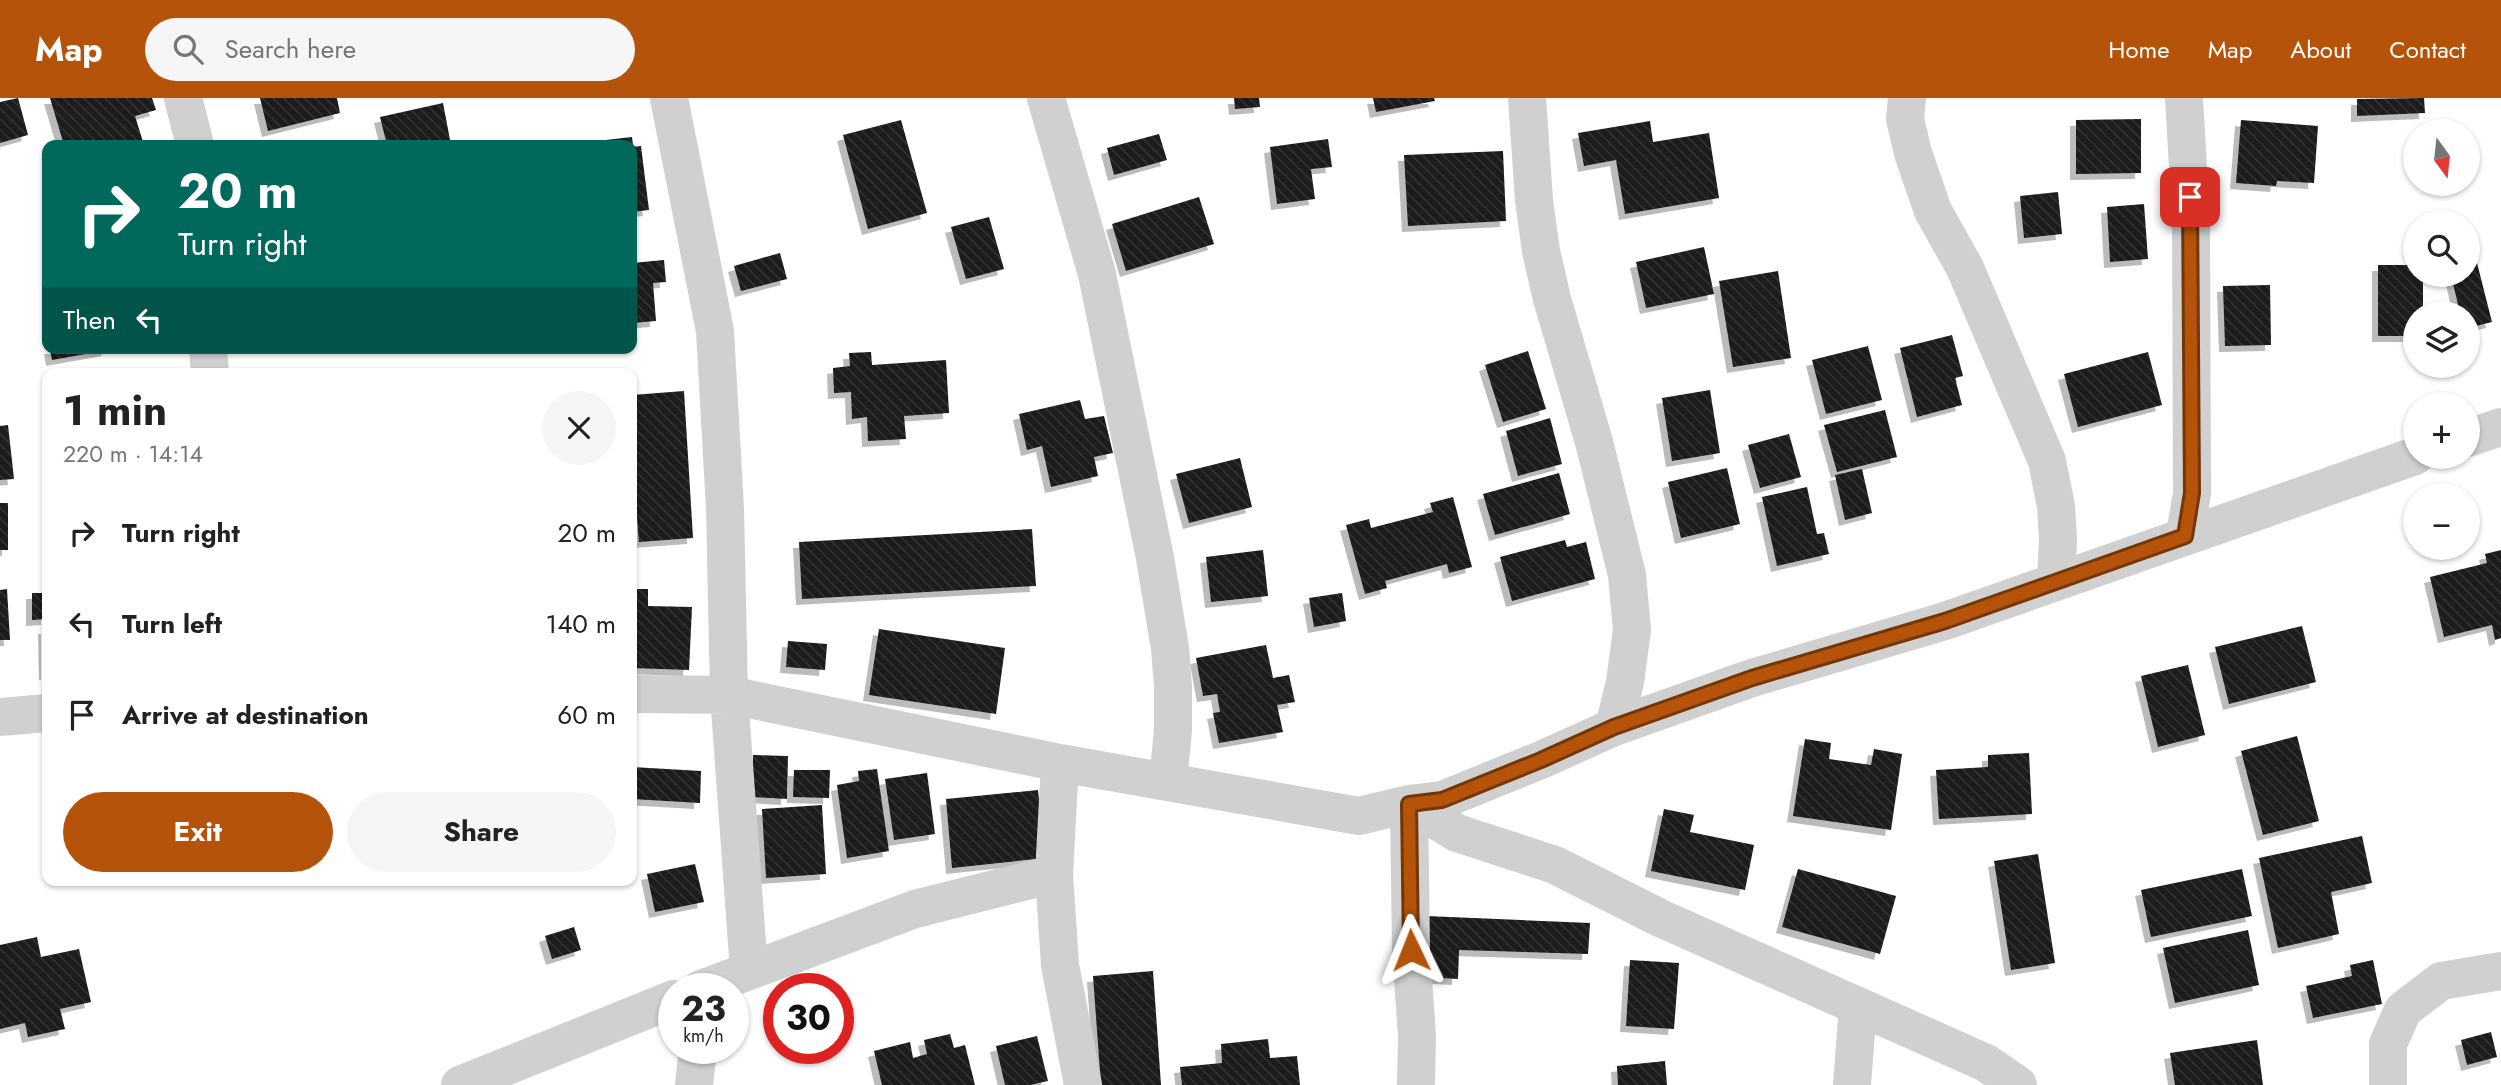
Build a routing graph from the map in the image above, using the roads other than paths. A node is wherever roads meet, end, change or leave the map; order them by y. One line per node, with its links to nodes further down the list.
1 (183, 98): 7 (street)
2 (669, 98): 14 (street)
3 (1045, 98): 19 (street)
4 (1527, 98): 17 (street)
5 (1907, 98): 12 (street)
6 (2184, 98): 11 (street)
7 (194, 140)
8 (2501, 427): 9 (street)
9 (2480, 434)
10 (2403, 460): 11 (street)
11 (2185, 536): 12 (street)
12 (2056, 581): 17 (street)
13 (637, 694): 14 (street)
14 (729, 695): 18 (street); 22 (street)
15 (42, 713): 16 (street)
16 (0, 717)
17 (1614, 727): 20 (street)
18 (1060, 763): 19 (street); 21 (street)
19 (1168, 782): 20 (street)
20 (1409, 804): 26 (street); 31 (street)
21 (1054, 874): 22 (street); 30 (street)
22 (749, 971): 24 (street)
23 (2501, 971): 34 (street)
24 (744, 973)
25 (658, 1005): 28 (street)
26 (1858, 1006): 32 (street); 33 (street)
27 (696, 1064): 29 (street)
28 (460, 1085)
29 (694, 1085)
30 (1083, 1085)
31 (1416, 1085)
32 (1852, 1085)
33 (2018, 1085)
34 (2388, 1085)

